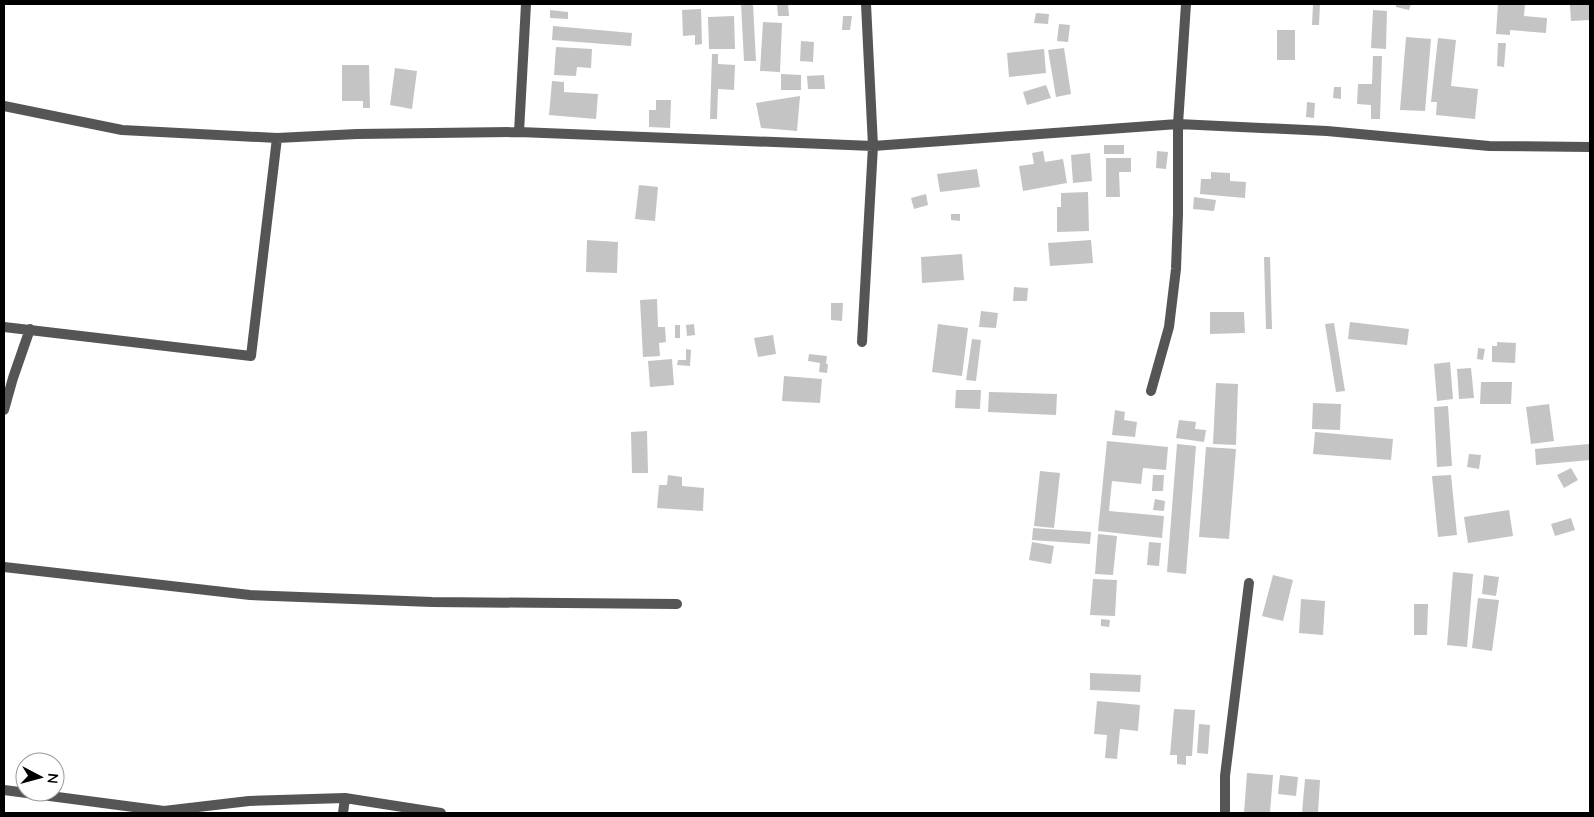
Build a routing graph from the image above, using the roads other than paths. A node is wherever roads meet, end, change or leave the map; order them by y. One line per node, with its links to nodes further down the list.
1 (526, 4): 6 (street)
2 (866, 4): 8 (street)
3 (1186, 4): 5 (street)
4 (4, 106): 7 (street)
5 (1178, 124): 8 (street); 9 (street); 13 (street)
6 (519, 132): 7 (street); 8 (street)
7 (277, 138): 11 (street)
8 (873, 146): 12 (street)
9 (1590, 147)
10 (4, 327): 11 (street)
11 (30, 329): 14 (street)
12 (862, 342)
13 (1151, 391)
14 (4, 410)
15 (4, 567): 17 (street)
16 (1248, 583): 22 (street)
17 (676, 604)
18 (4, 790): 19 (street)
19 (346, 798): 20 (street); 21 (street)
20 (343, 813)
21 (441, 813)
22 (1226, 813)

